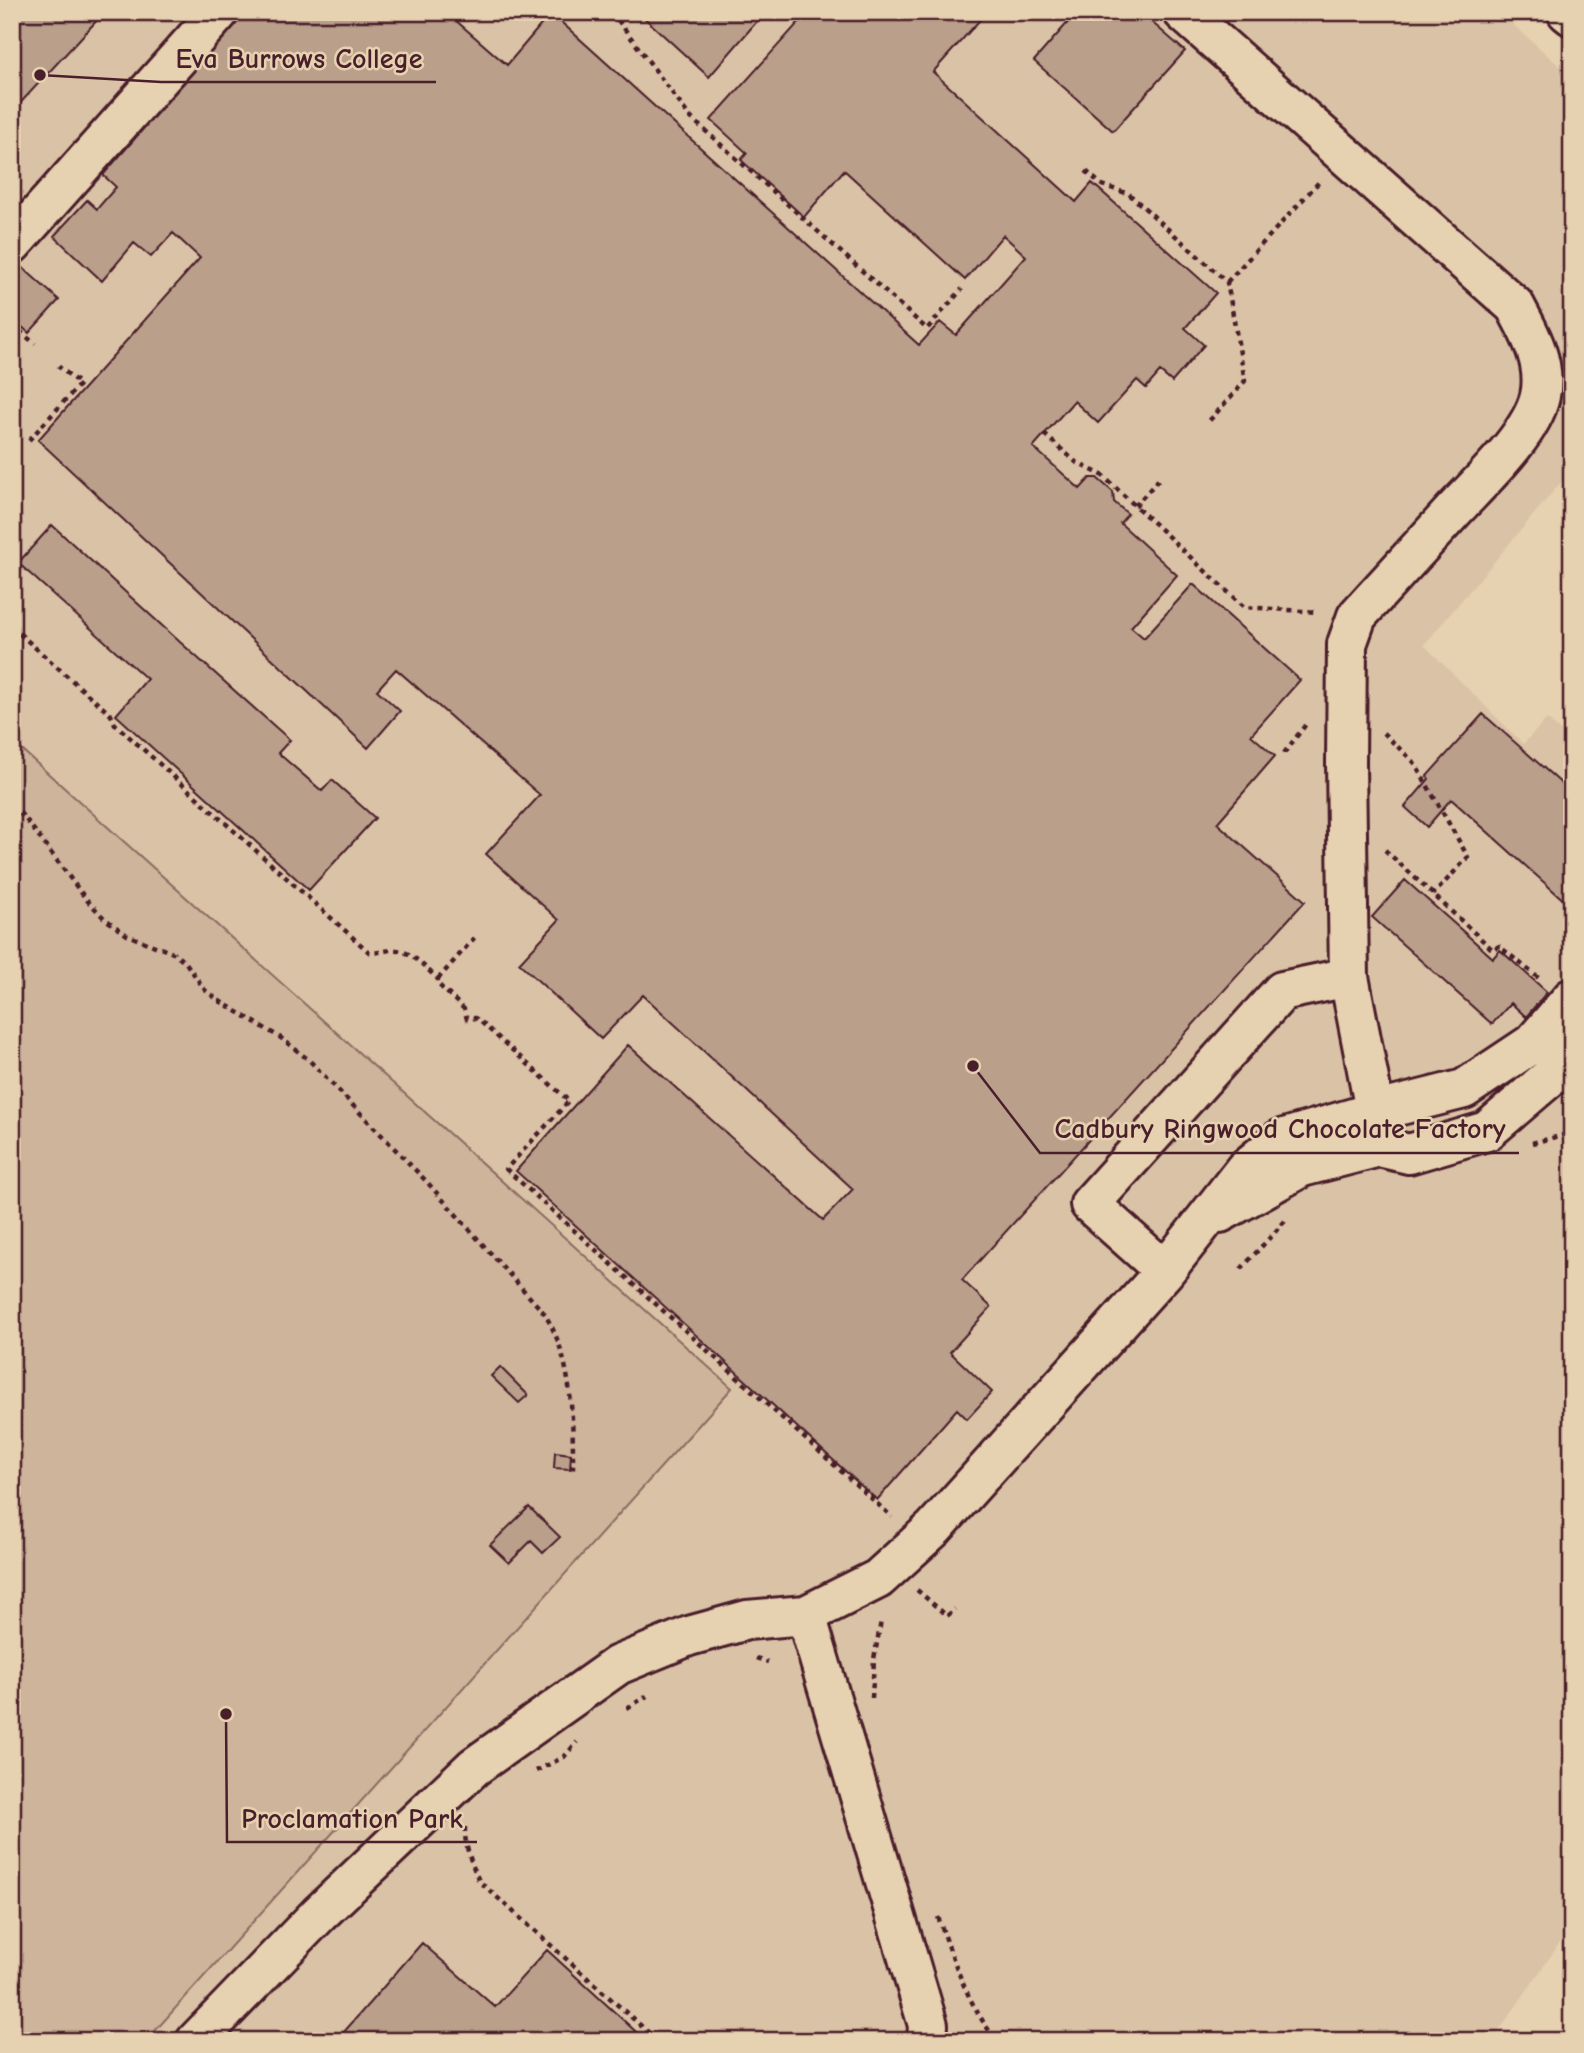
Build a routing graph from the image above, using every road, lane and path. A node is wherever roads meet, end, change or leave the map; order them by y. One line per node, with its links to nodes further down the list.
1 (219, 12): 8 (street)
2 (612, 12): 10 (path)
3 (1183, 12): 28 (street)
4 (1567, 12): 5 (street)
5 (1572, 16)
6 (1086, 171): 9 (path)
7 (1327, 173): 9 (path)
8 (12, 244)
9 (1227, 282): 14 (path)
10 (962, 289)
11 (12, 324): 12 (path)
12 (35, 344)
13 (58, 366): 16 (path)
14 (1209, 421)
15 (1044, 434): 18 (path)
16 (29, 440)
17 (1159, 479): 18 (path)
18 (1135, 506): 19 (path)
19 (1318, 623)
20 (12, 627): 29 (path)
21 (1311, 715): 23 (path)
22 (1381, 731): 26 (path)
23 (1284, 753)
24 (12, 806): 34 (path)
25 (1385, 850): 26 (path)
26 (1433, 895): 30 (path)
27 (476, 936): 29 (path)
28 (1349, 977): 32 (street); 33 (street)
29 (438, 979): 35 (path)
30 (1557, 990): 32 (street)
31 (1572, 1054): 32 (street)
32 (1378, 1129): 33 (street)
33 (1166, 1270): 39 (street)
34 (573, 1471)
35 (901, 1525)
36 (909, 1583): 37 (path)
37 (954, 1609)
38 (886, 1612): 43 (path)
39 (806, 1615): 49 (street); 51 (street)
40 (747, 1654): 41 (path)
41 (768, 1662)
42 (651, 1693): 44 (path)
43 (872, 1700)
44 (619, 1712)
45 (585, 1734): 46 (path)
46 (530, 1774)
47 (466, 1822): 50 (path)
48 (935, 1909): 52 (path)
49 (196, 2041)
50 (658, 2041)
51 (927, 2041)
52 (998, 2041)

